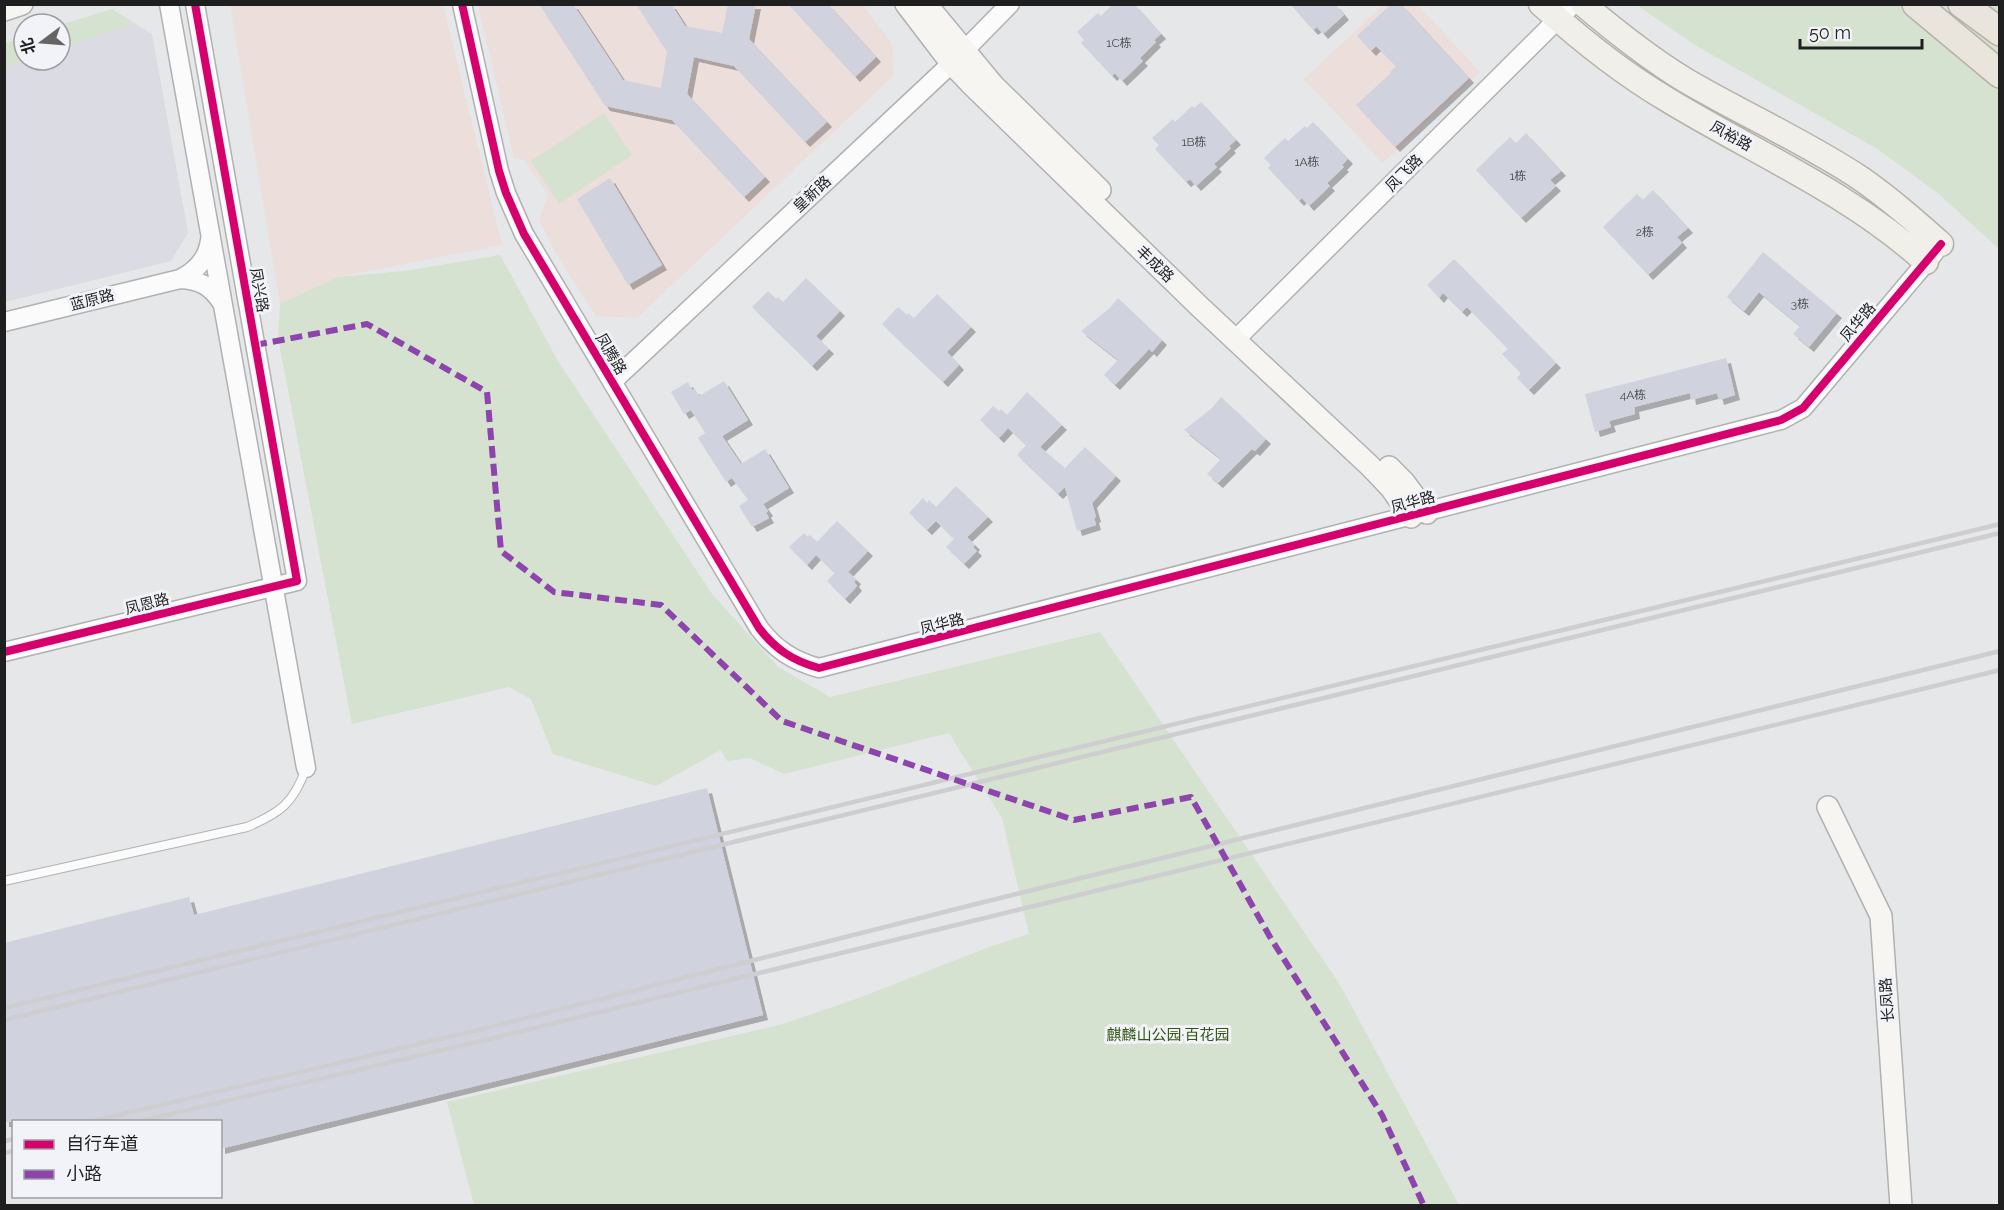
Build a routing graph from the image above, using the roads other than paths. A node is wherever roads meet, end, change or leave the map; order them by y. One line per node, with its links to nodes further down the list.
1 (22, 4): 12 (main road)
2 (168, 4): 17 (street)
3 (195, 4): 25 (street, 凤兴路)
4 (462, 4): 23 (street, 凤腾路)
5 (906, 4): 15 (main road, 丰成路)
6 (926, 4): 15 (main road, 丰成路)
7 (1010, 4): 15 (street, 皇新路)
8 (1540, 4): 13 (main road, 凤裕路)
9 (1583, 4): 18 (main road, 凤裕路)
10 (1916, 4): 16 (highway)
11 (1962, 4): 14 (highway)
12 (4, 10)
13 (1566, 13): 18 (main road, 凤裕路); 22 (street, 凤飞路)
14 (2000, 33)
15 (958, 57): 22 (main road, 丰成路); 23 (street, 皇新路)
16 (2000, 74)
17 (210, 236): 19 (street, 蓝原路); 20 (street)
18 (1934, 253): 24 (street, 凤华路)
19 (180, 279): 20 (street, 蓝原路); 21 (street, 蓝原路)
20 (222, 303): 26 (street)
21 (4, 322)
22 (1240, 335): 24 (main road, 丰成路)
23 (612, 382): 28 (street, 凤腾路)
24 (1419, 515): 28 (street, 凤华路)
25 (297, 581): 26 (street, 凤恩路)
26 (273, 586): 27 (street, 凤恩路); 29 (street)
27 (4, 652)
28 (819, 668)
29 (306, 768): 31 (lane)
30 (1828, 807): 32 (main road, 长凤路)
31 (4, 881)
32 (1901, 1206)

